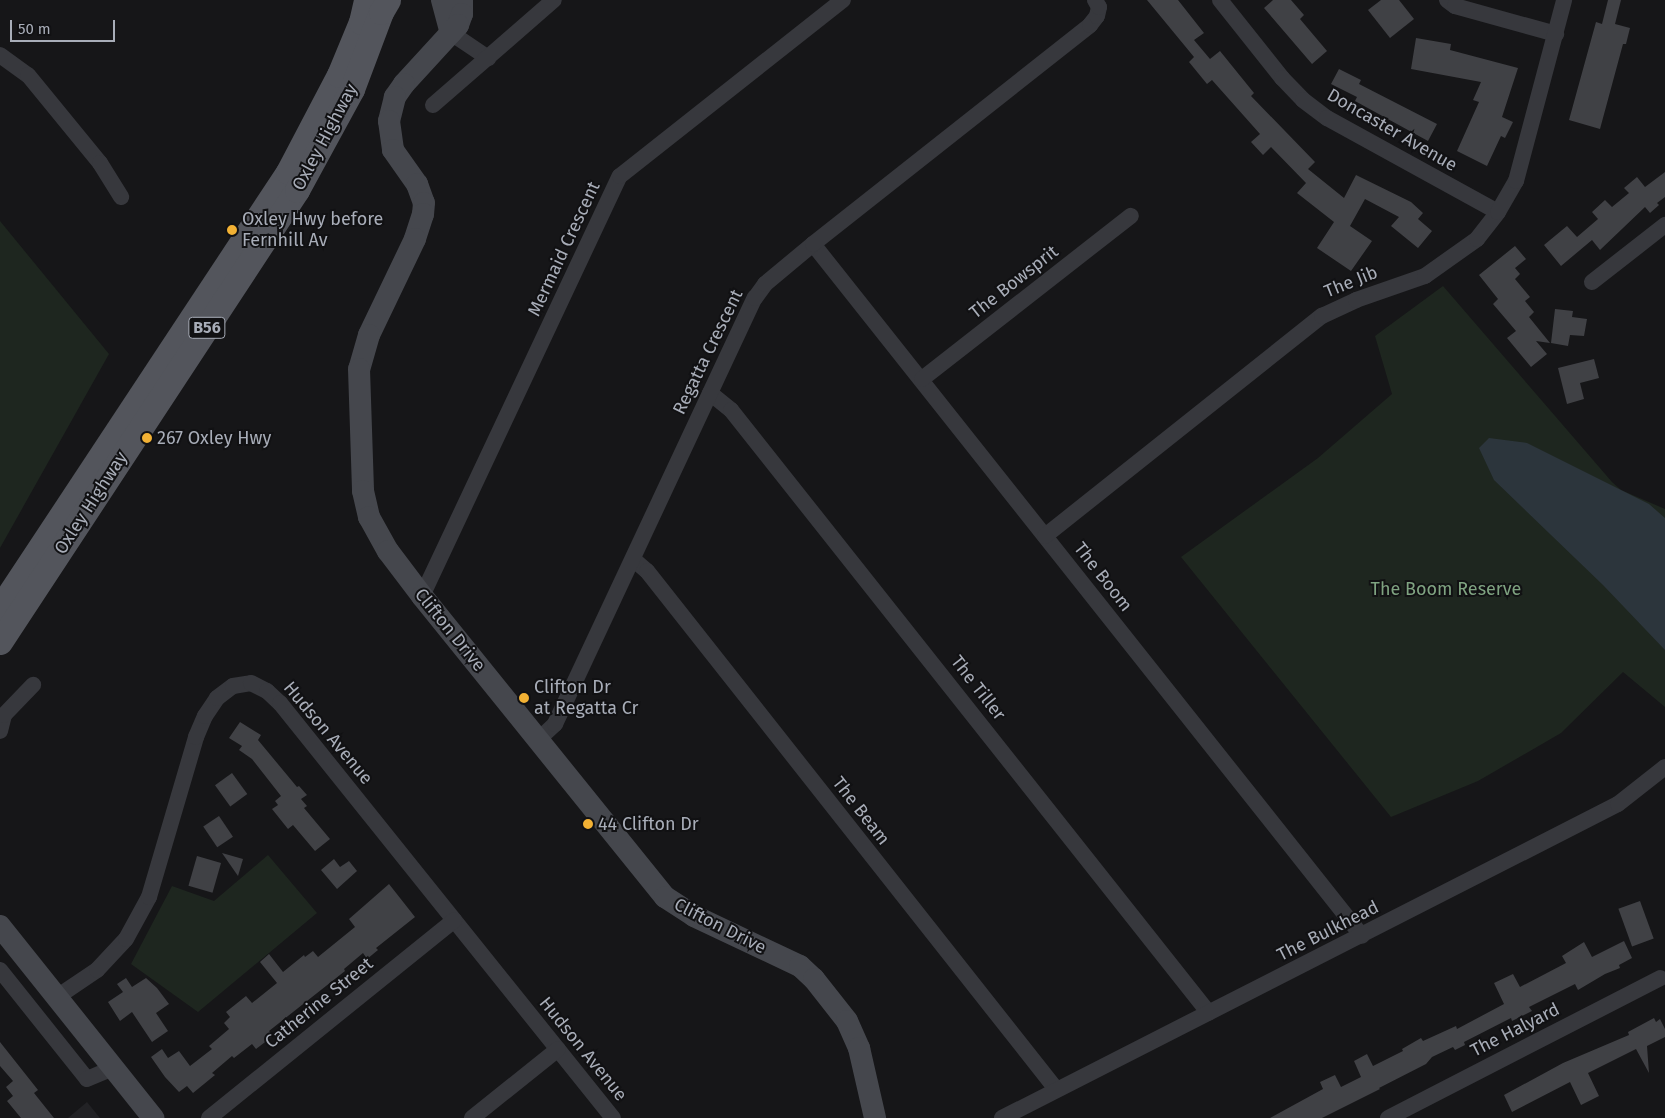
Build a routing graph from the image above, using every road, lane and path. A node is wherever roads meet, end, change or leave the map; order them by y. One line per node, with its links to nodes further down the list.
1 (366, 0): 27 (main road, Oxley Highway / B56)
2 (388, 0): 28 (main road, Oxley Highway / B56)
3 (442, 0): 11 (street)
4 (462, 0): 11 (street, Clifton Drive)
5 (554, 0): 14 (street)
6 (843, 0): 26 (street, Mermaid Crescent)
7 (1220, 0): 17 (street, Doncaster Avenue)
8 (1447, 0): 12 (street)
9 (1564, 0): 12 (street, The Jib)
10 (1096, 8): 20 (street, Regatta Crescent)
11 (451, 33): 14 (street); 26 (street, Clifton Drive)
12 (1556, 34): 17 (street, The Jib)
13 (0, 55): 16 (street)
14 (488, 58): 15 (street)
15 (433, 105)
16 (121, 197)
17 (1498, 212): 24 (street, The Jib)
18 (1131, 216): 22 (street, The Bowsprit)
19 (1665, 225): 21 (street)
20 (813, 244): 22 (street, The Boom); 23 (street, Regatta Crescent)
21 (1592, 282)
22 (922, 379): 24 (street, The Boom)
23 (710, 393): 25 (street, Regatta Crescent); 39 (street, The Tiller)
24 (1045, 536): 35 (street, The Boom)
25 (633, 559): 31 (street, Regatta Crescent); 42 (street, The Beam)
26 (422, 596): 31 (street, Clifton Drive)
27 (0, 608)
28 (0, 642)
29 (33, 685): 30 (street)
30 (0, 731)
31 (539, 739): 47 (street, Clifton Drive)
32 (1665, 767): 35 (street, The Bulkhead)
33 (454, 920): 38 (street, Hudson Avenue); 40 (street, Hudson Avenue); 44 (street, Catherine Street)
34 (0, 926): 38 (street)
35 (1362, 936): 39 (street, The Bulkhead)
36 (0, 970): 41 (street)
37 (1660, 978): 49 (street, The Halyard)
38 (57, 997): 41 (street)
39 (1209, 1013): 42 (street, The Bulkhead)
40 (558, 1049): 45 (street); 46 (street, Hudson Avenue)
41 (113, 1068): 43 (street)
42 (1056, 1089): 48 (street, The Bulkhead)
43 (154, 1118)
44 (209, 1118)
45 (472, 1118)
46 (613, 1118)
47 (875, 1118)
48 (1002, 1118)
49 (1388, 1118)

